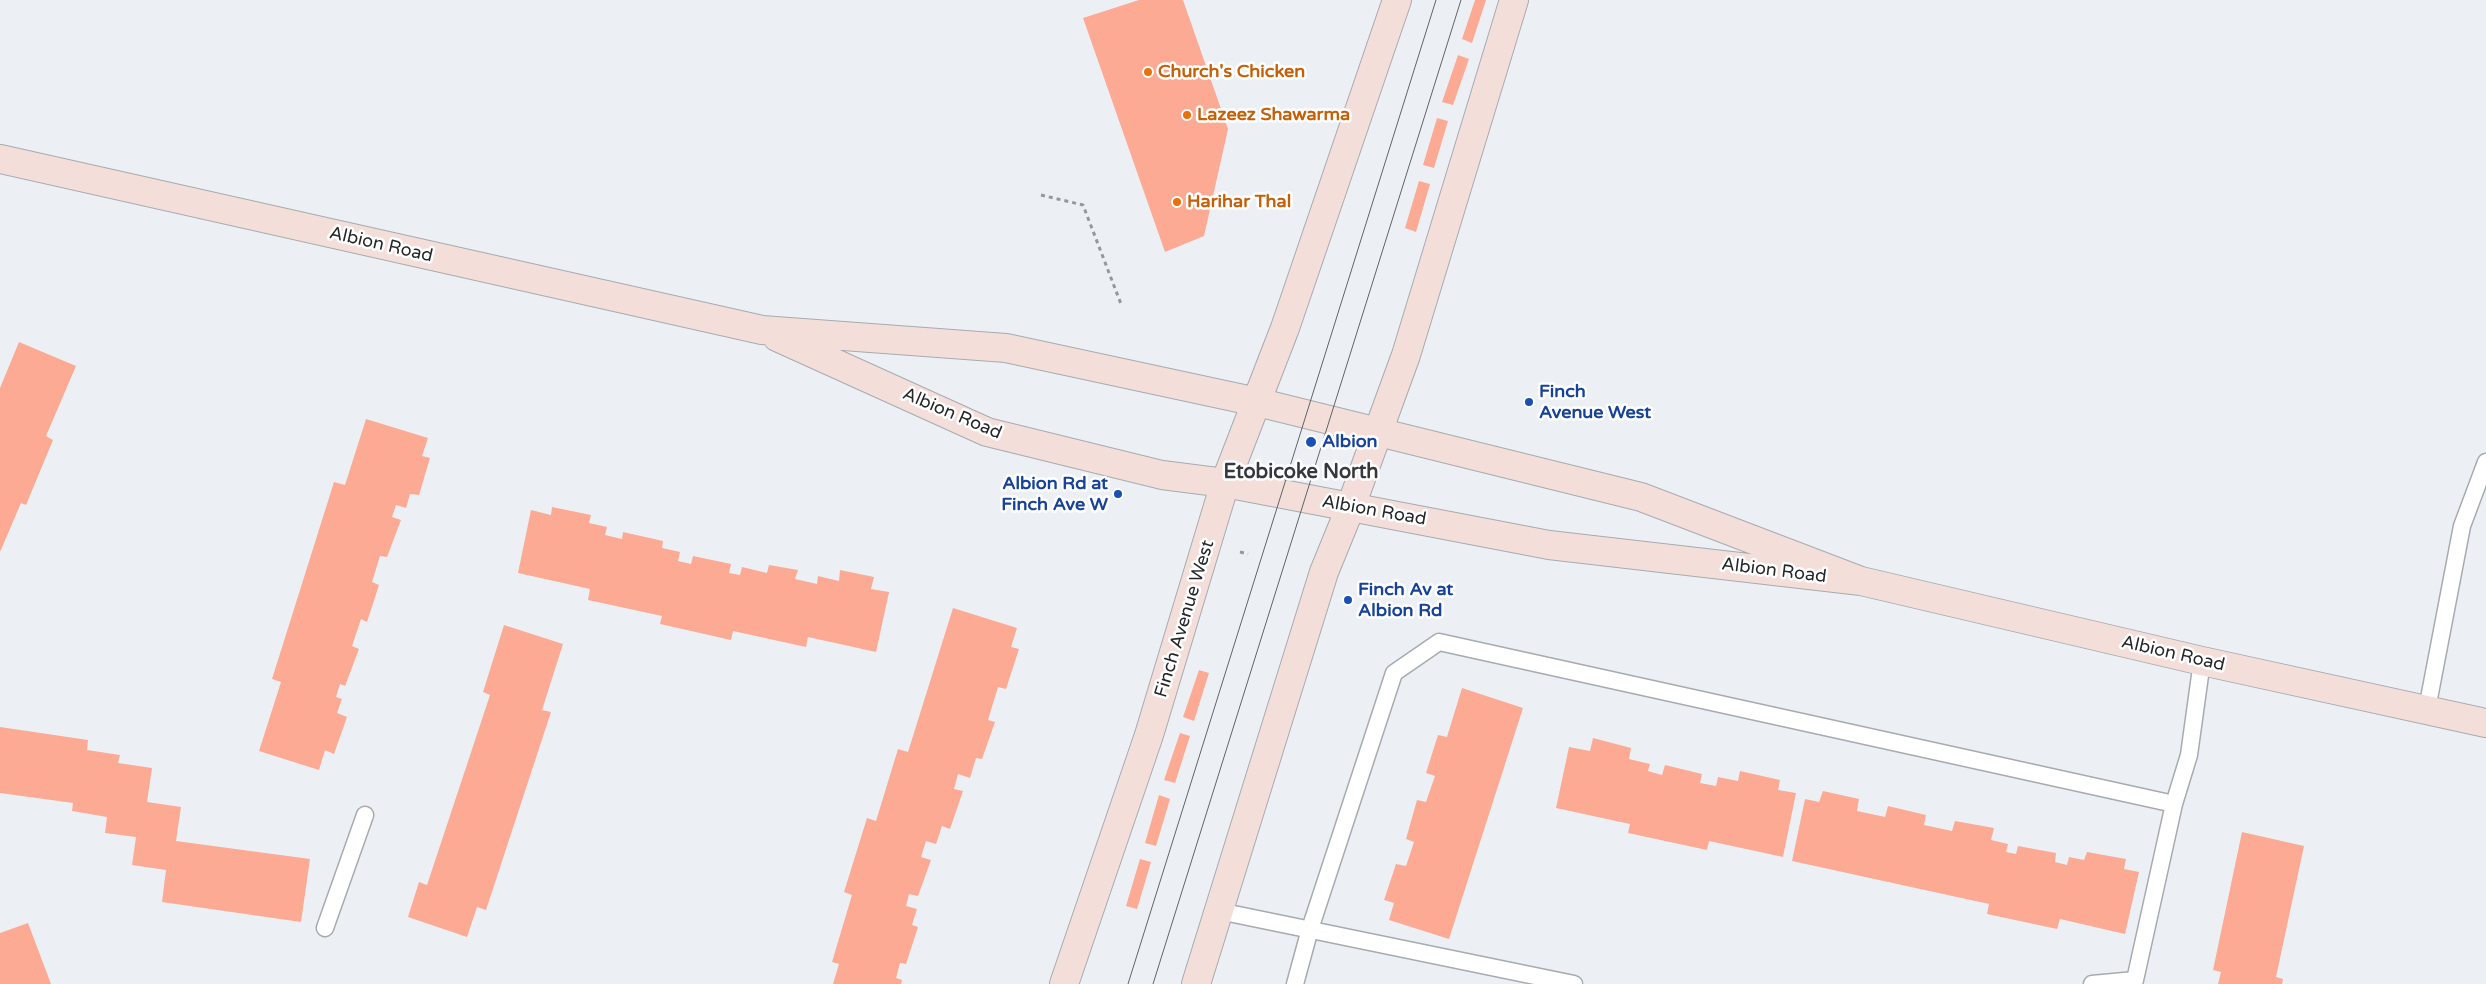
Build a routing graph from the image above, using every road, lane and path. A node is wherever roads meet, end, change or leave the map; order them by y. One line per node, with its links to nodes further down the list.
1 (1397, 0): 7 (main road, Finch Avenue West)
2 (1514, 0): 8 (main road)
3 (0, 159): 6 (main road, Albion Road)
4 (1041, 195): 5 (path)
5 (1121, 304)
6 (762, 330): 7 (main road, Albion Road); 10 (main road, Albion Road)
7 (1257, 402): 8 (main road, Albion Road); 10 (main road, Finch Avenue West)
8 (1378, 431): 11 (main road); 12 (main road, Albion Road)
9 (2486, 462): 14 (lane)
10 (1225, 483): 11 (main road, Albion Road); 22 (main road, Finch Avenue West)
11 (1351, 506): 12 (main road, Albion Road); 18 (main road)
12 (1861, 580): 13 (main road, Albion Road)
13 (2202, 661): 14 (main road, Albion Road); 16 (lane)
14 (2427, 709): 15 (main road, Albion Road)
15 (2486, 723)
16 (2174, 804): 20 (lane); 21 (lane)
17 (365, 815): 19 (lane)
18 (1219, 911): 20 (lane); 23 (main road)
19 (325, 928)
20 (1310, 929): 24 (lane); 25 (lane)
21 (2134, 982): 26 (lane)
22 (1064, 984)
23 (1196, 984)
24 (1295, 984)
25 (1574, 984)
26 (2092, 984)

